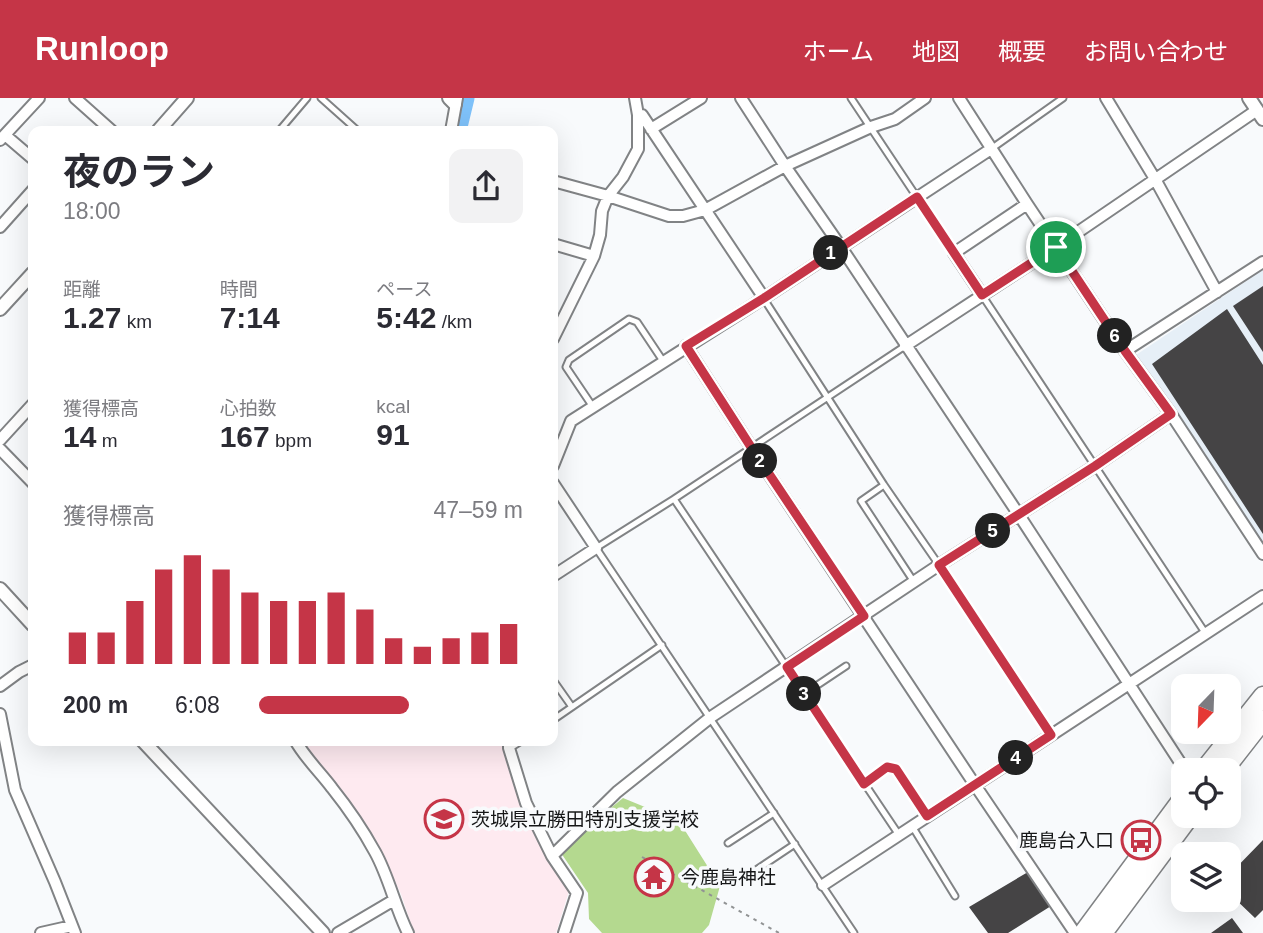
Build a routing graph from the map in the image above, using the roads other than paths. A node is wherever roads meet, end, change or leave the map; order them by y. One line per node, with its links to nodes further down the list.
1 (39, 98): 25 (street)
2 (75, 98): 18 (street)
3 (187, 98): 19 (street)
4 (307, 98): 20 (lane)
5 (321, 98): 21 (lane)
6 (635, 98): 16 (street)
7 (701, 98): 24 (street)
8 (741, 98): 28 (street)
9 (851, 98): 23 (lane)
10 (925, 98): 23 (street)
11 (959, 98): 26 (street)
12 (1063, 98): 26 (lane)
13 (1106, 98): 29 (street)
14 (1249, 98): 17 (street)
15 (454, 100): 22 (street)
16 (638, 115): 24 (street); 32 (street)
17 (1261, 117): 29 (street)
18 (106, 126)
19 (162, 126)
20 (283, 126)
21 (352, 126)
22 (451, 126)
23 (871, 127): 28 (street); 33 (lane)
24 (651, 130): 35 (street)
25 (2, 138): 27 (street)
26 (991, 149): 33 (street); 34 (street)
27 (28, 156)
28 (785, 166): 35 (street); 38 (street)
29 (1155, 179): 39 (street); 44 (street)
30 (558, 181): 32 (street)
31 (28, 196): 36 (street)
32 (608, 196): 35 (street); 41 (street)
33 (917, 197): 38 (street); 40 (lane)
34 (1027, 204): 39 (street); 40 (street)
35 (705, 210): 46 (street)
36 (0, 227)
37 (558, 245): 41 (street)
38 (841, 247): 46 (street); 49 (street)
39 (1056, 247): 45 (street); 51 (street)
40 (954, 253): 45 (street)
41 (594, 256): 48 (street)
42 (1263, 262): 44 (street)
43 (28, 278): 47 (street)
44 (1217, 292): 51 (street)
45 (982, 295): 49 (street); 61 (lane)
46 (764, 298): 50 (street); 53 (lane)
47 (2, 304)
48 (558, 329)
49 (905, 345): 53 (lane); 66 (street)
50 (686, 346): 52 (street); 58 (street)
51 (1125, 351): 56 (street)
52 (663, 361): 54 (street); 54 (lane)
53 (827, 397): 58 (lane); 63 (lane)
54 (593, 407): 60 (street)
55 (28, 409): 57 (street)
56 (1171, 414): 61 (street); 68 (street)
57 (0, 440)
58 (751, 447): 65 (lane); 74 (street)
59 (0, 449): 62 (street)
60 (558, 454)
61 (1095, 466): 66 (street); 76 (lane)
62 (28, 478)
63 (884, 485): 69 (lane); 71 (lane)
64 (558, 491): 67 (street)
65 (674, 499): 67 (lane); 79 (lane)
66 (1019, 515): 69 (street); 81 (street)
67 (596, 548): 70 (street); 77 (lane)
68 (1263, 554)
69 (939, 565): 71 (street); 91 (lane)
70 (558, 572)
71 (914, 582): 74 (street)
72 (0, 589): 75 (street)
73 (1263, 596): 76 (street)
74 (864, 616): 79 (street); 100 (street)
75 (28, 620)
76 (1206, 634): 81 (street)
77 (662, 645): 86 (lane); 89 (lane)
78 (846, 666): 84 (lane)
79 (787, 667): 84 (lane); 89 (street)
80 (28, 668): 82 (street)
81 (1129, 684): 91 (street); 96 (street)
82 (0, 686)
83 (558, 687): 86 (lane)
84 (804, 694): 99 (lane)
85 (1263, 696): 97 (highway)
86 (572, 707): 88 (lane)
87 (0, 714): 92 (street)
88 (558, 717)
89 (711, 717): 101 (lane); 109 (street)
90 (1263, 720): 98 (highway)
91 (1051, 735): 100 (street)
92 (3, 743): 114 (street)
93 (148, 746): 116 (street)
94 (299, 746): 113 (street)
95 (510, 746): 109 (street)
96 (1177, 758)
97 (1214, 758)
98 (1233, 758)
99 (864, 784): 103 (lane); 106 (lane)
100 (975, 785): 103 (street); 121 (street)
101 (774, 813): 107 (lane); 108 (lane)
102 (1171, 814): 122 (highway)
103 (927, 816): 104 (street)
104 (912, 826): 106 (street); 112 (lane)
105 (1181, 828): 123 (highway)
106 (899, 835): 111 (street)
107 (728, 843)
108 (795, 844): 110 (lane); 111 (lane)
109 (552, 856): 119 (street)
110 (738, 882)
111 (823, 885): 120 (lane)
112 (955, 896)
113 (394, 900): 117 (street); 118 (street)
114 (74, 930): 115 (street)
115 (41, 933)
116 (323, 933)
117 (338, 933)
118 (408, 933)
119 (564, 933)
120 (855, 933)
121 (1075, 933)
122 (1083, 933)
123 (1103, 933)

